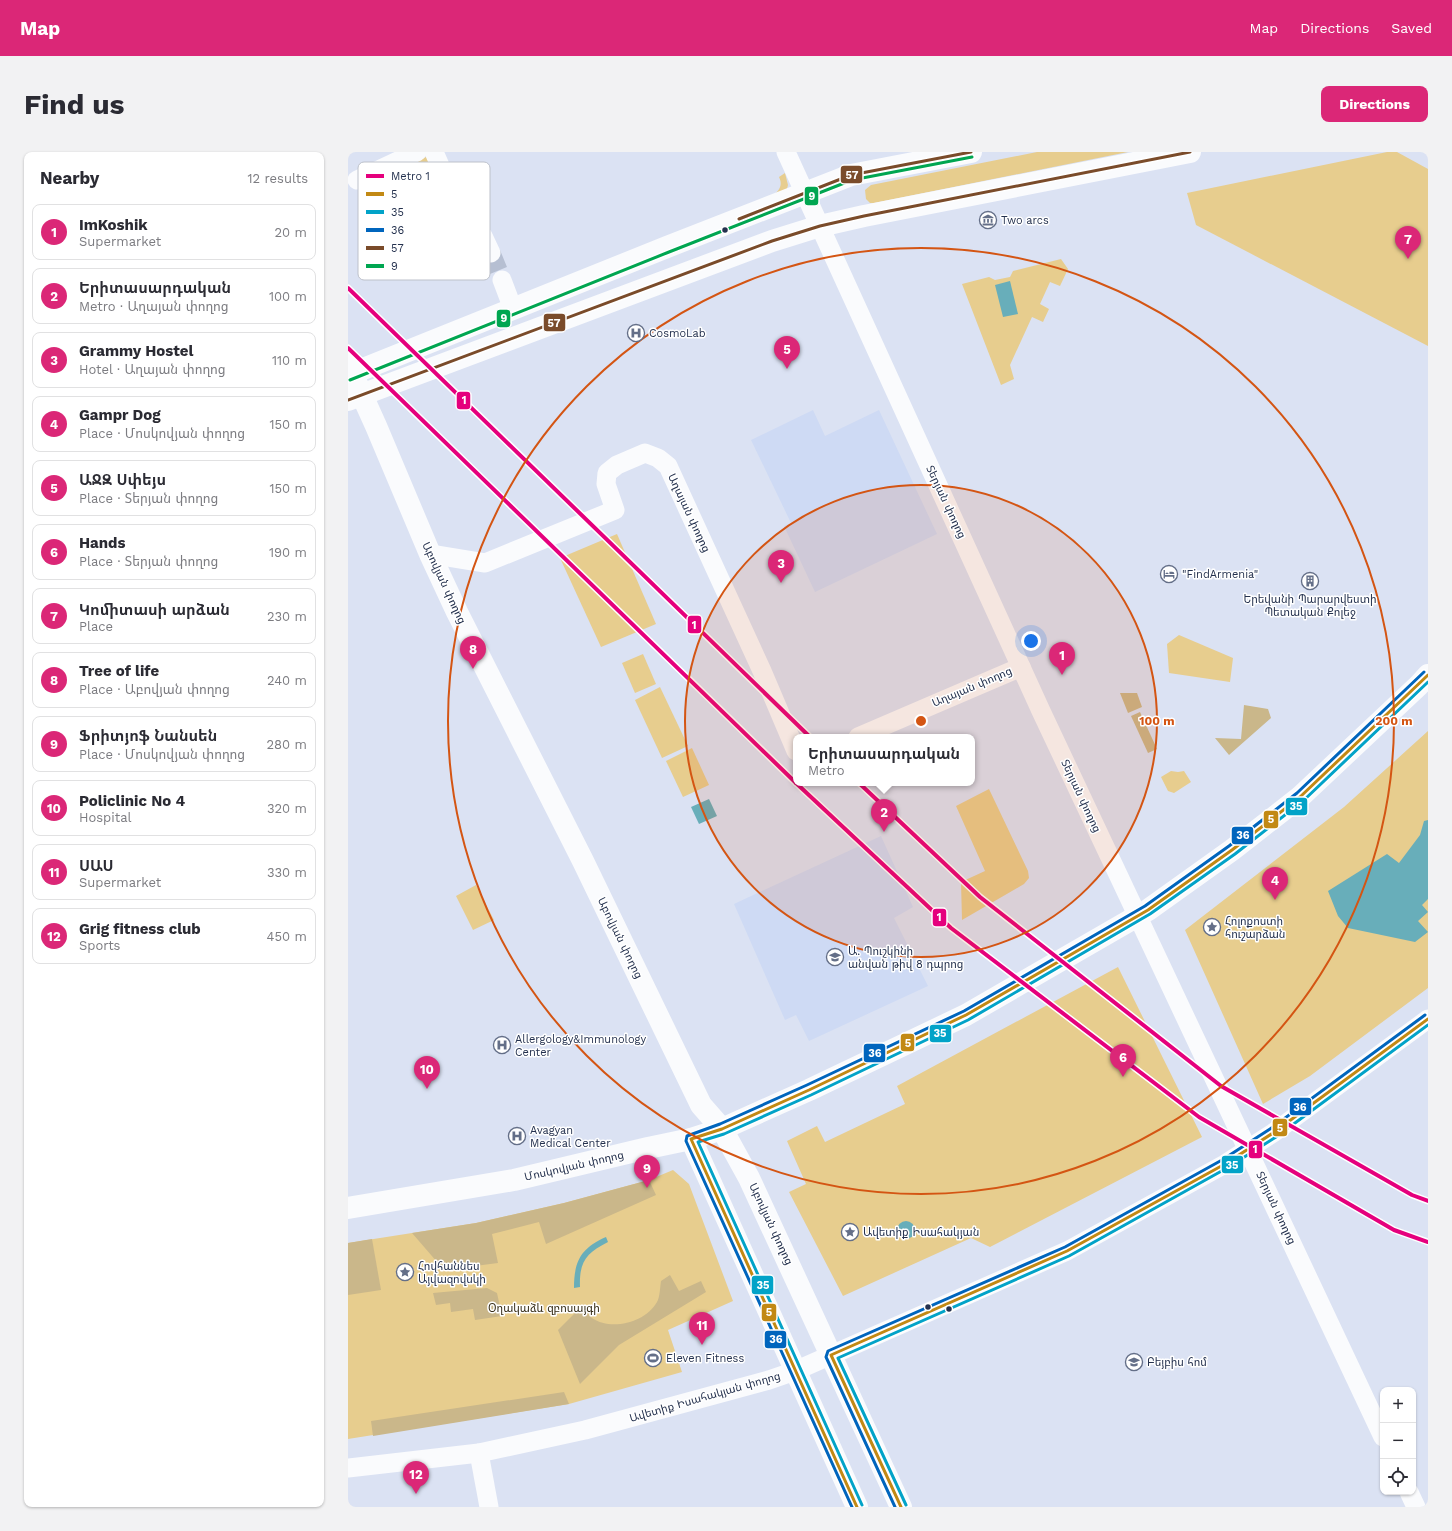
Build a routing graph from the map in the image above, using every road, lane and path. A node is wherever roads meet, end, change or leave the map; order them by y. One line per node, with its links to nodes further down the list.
1 (417, 152): 6 (street)
2 (434, 152): 7 (street)
3 (786, 152): 8 (street, Տերյան փողոց)
4 (971, 152): 8 (main road)
5 (1190, 152): 9 (main road)
6 (396, 162)
7 (438, 162)
8 (805, 193): 9 (street, Տերյան փողոց); 11 (main road)
9 (820, 226): 13 (main road); 15 (street, Տերյան փողոց)
10 (502, 280): 11 (street)
11 (513, 309): 12 (main road)
12 (350, 371): 13 (main road, Աբովյան փողոց)
13 (355, 398): 14 (main road, Աբովյան փողոց)
14 (430, 554): 18 (street, Աղայան փողոց); 21 (main road, Աբովյան փողոց)
15 (1021, 667): 17 (street, Աղայան փողոց); 19 (street, Տերյան փողոց)
16 (1428, 675): 19 (main road, Մոսկովյան փողոց)
17 (865, 734)
18 (793, 744)
19 (1137, 916): 21 (main road, Մոսկովյան փողոց); 23 (street, Տերյան փողոց)
20 (1428, 1019): 23 (street, Ավետիք Իսահակյան փողոց)
21 (722, 1129): 22 (main road, Մոսկովյան փողոց); 25 (main road, Աբովյան փողոց)
22 (691, 1139): 24 (main road, Մոսկովյան փողոց); 26 (main road)
23 (1249, 1150): 25 (street, Ավետիք Իսահակյան փողոց); 27 (street, Տերյան փողոց)
24 (348, 1208)
25 (831, 1355): 26 (street, Ավետիք Իսահակյան փողոց); 33 (main road, Աբովյան փողոց)
26 (795, 1371): 28 (street, Ավետիք Իսահակյան փողոց); 32 (main road)
27 (1380, 1431)
28 (479, 1453): 29 (street, Ավետիք Իսահակյան փողոց); 31 (street)
29 (348, 1468)
30 (1410, 1495): 34 (street)
31 (489, 1507)
32 (857, 1507)
33 (901, 1507)
34 (1416, 1507)

